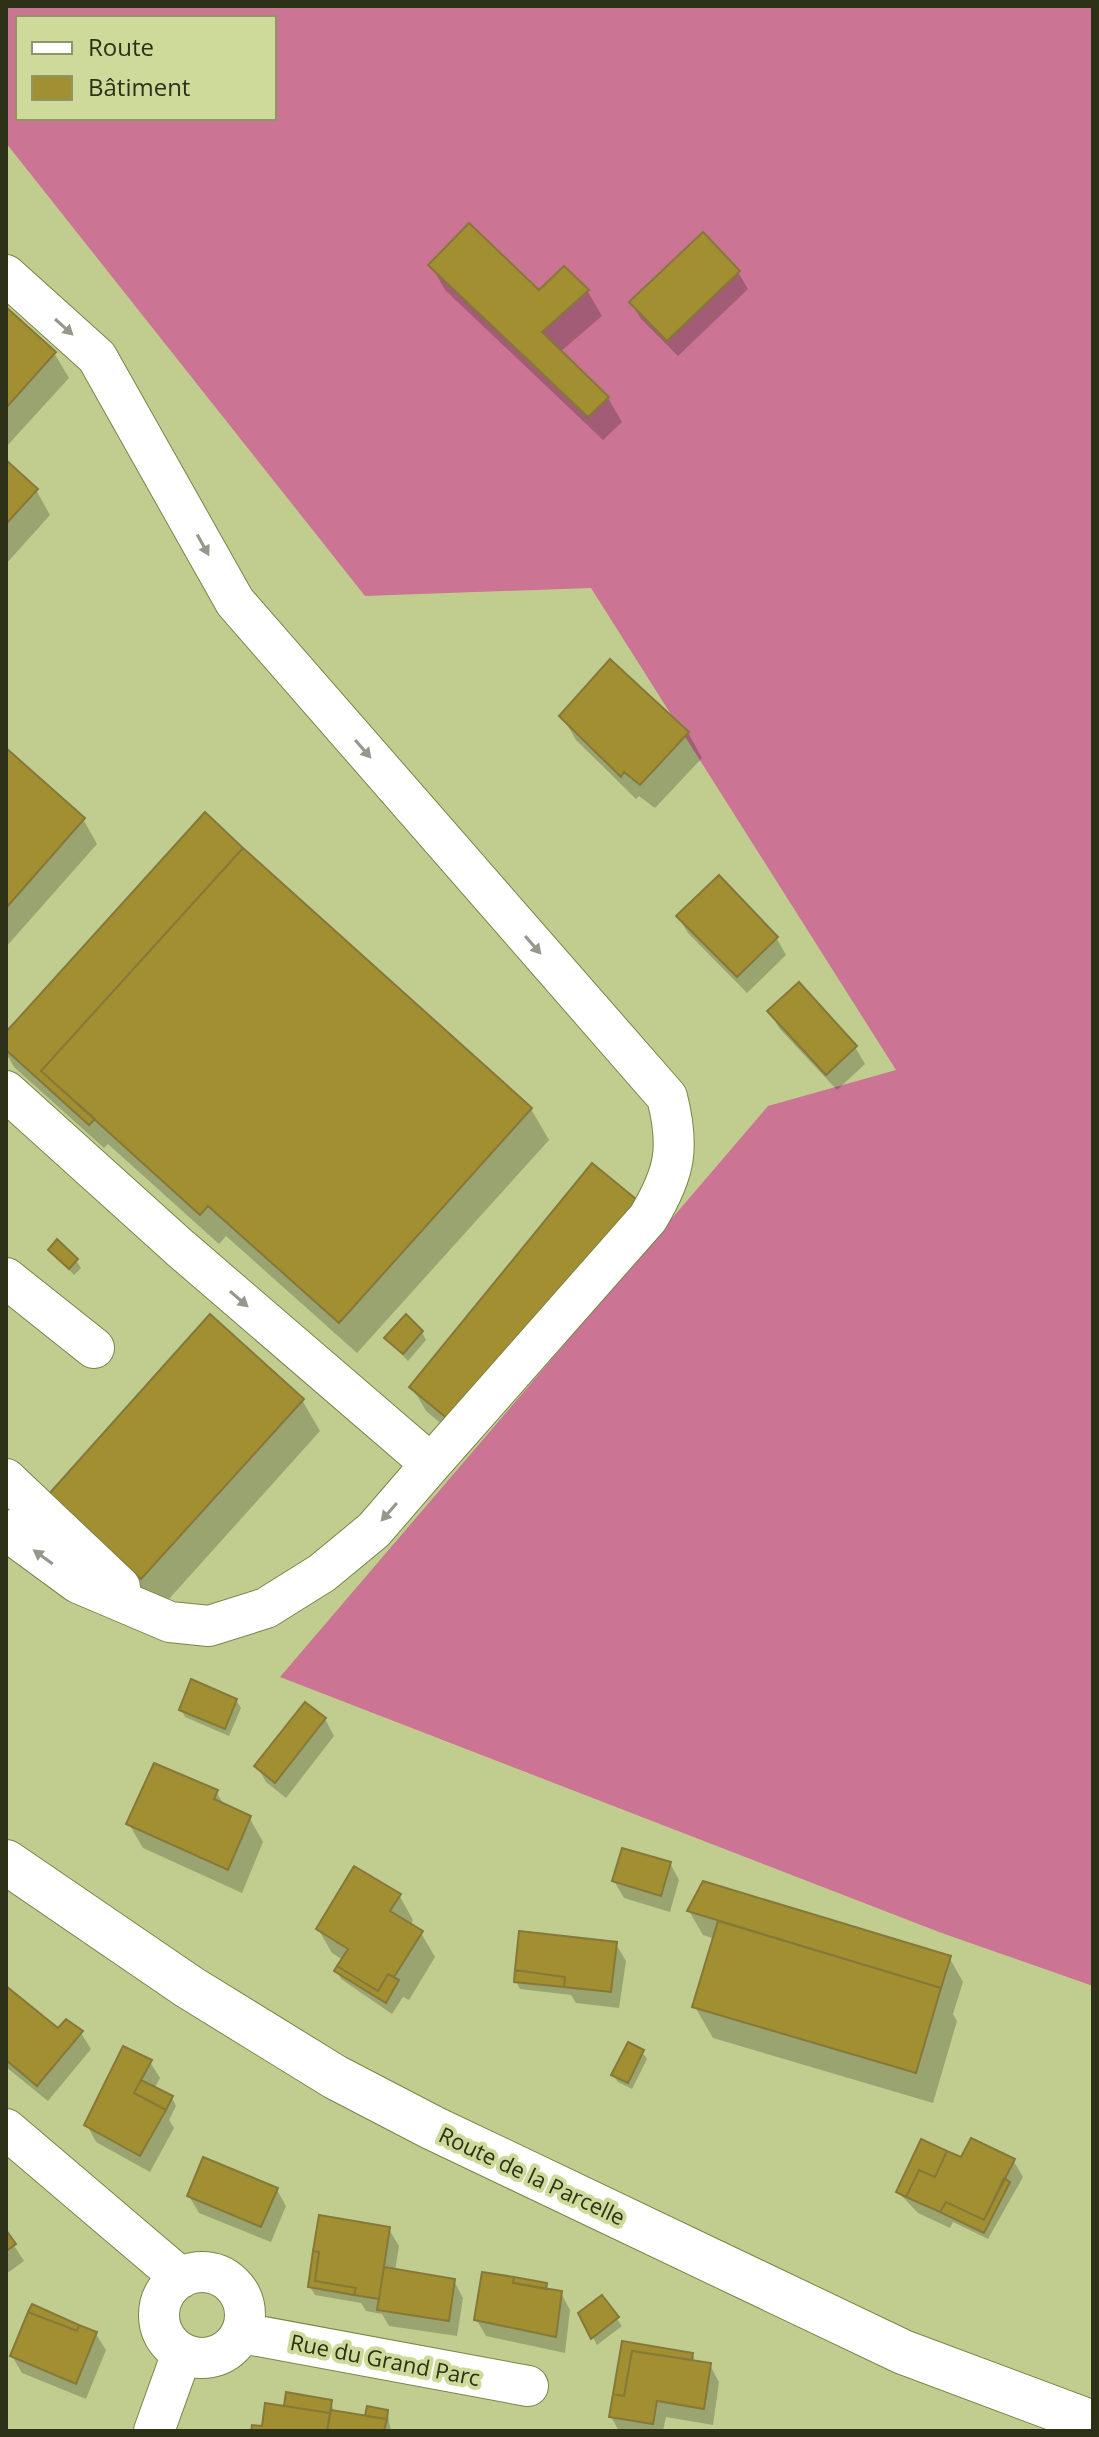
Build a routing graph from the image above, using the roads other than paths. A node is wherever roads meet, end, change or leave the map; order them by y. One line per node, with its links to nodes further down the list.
1 (6, 275): 5 (street, one-way to 5)
2 (6, 1091): 5 (street, one-way to 5)
3 (6, 1278): 4 (street)
4 (94, 1348)
5 (431, 1464): 8 (street, one-way to 8)
6 (6, 1479): 8 (street)
7 (6, 1530): 8 (street, one-way to 7)
8 (146, 1611)
9 (6, 1862): 15 (main road, Route de la Parcelle)
10 (6, 2129): 11 (street)
11 (181, 2278): 12 (street); 13 (street)
12 (242, 2333): 13 (street); 14 (street, Rue du Grand Parc)
13 (182, 2353): 16 (street)
14 (528, 2386)
15 (1093, 2423)
16 (154, 2431)

